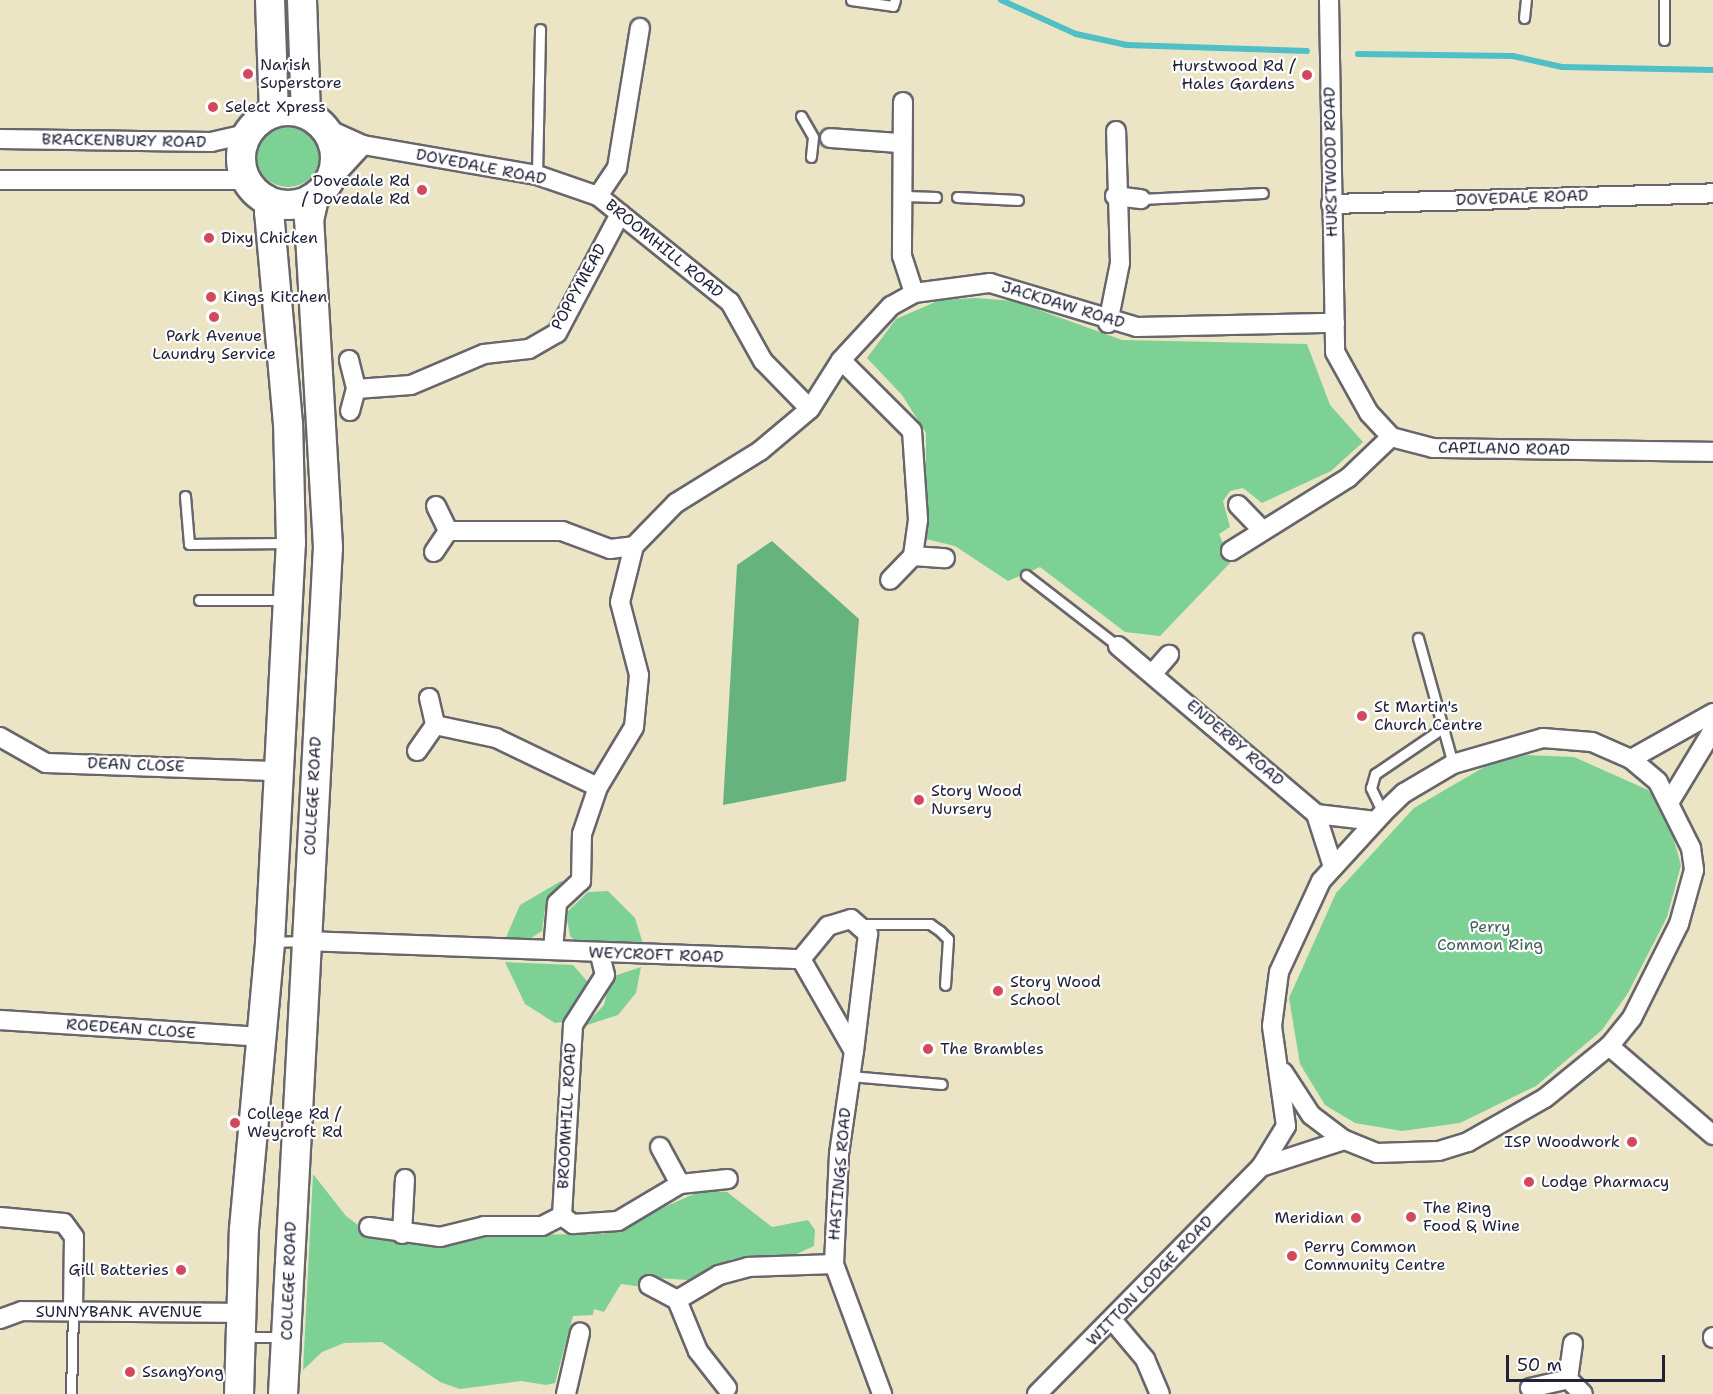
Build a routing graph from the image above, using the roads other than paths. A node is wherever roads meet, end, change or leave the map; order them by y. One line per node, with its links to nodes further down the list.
1 (270, 0): 13 (main road)
2 (302, 0): 15 (main road)
3 (851, 0): 4 (lane)
4 (895, 0)
5 (1329, 0): 37 (street, HURSTWOOD ROAD)
6 (1526, 0): 8 (lane)
7 (1664, 0): 11 (lane)
8 (1524, 18)
9 (640, 28): 29 (street)
10 (540, 29): 23 (lane)
11 (1664, 40)
12 (903, 102): 20 (street)
13 (274, 112): 15 (main road); 17 (main road)
14 (801, 117): 18 (lane)
15 (316, 121): 21 (street, DOVEDALE ROAD); 26 (main road)
16 (1116, 131): 31 (street)
17 (247, 134): 19 (street, BRACKENBURY ROAD); 25 (main road)
18 (822, 138): 20 (street); 22 (lane)
19 (0, 139)
20 (900, 143): 30 (street)
21 (363, 145): 23 (street, DOVEDALE ROAD); 26 (street)
22 (811, 157)
23 (537, 176): 29 (street, DOVEDALE ROAD)
24 (0, 180): 25 (street)
25 (246, 180): 36 (main road)
26 (321, 190): 36 (main road); 84 (main road, COLLEGE ROAD)
27 (1263, 193): 34 (lane)
28 (1713, 193): 37 (street, DOVEDALE ROAD)
29 (598, 196): 38 (street, BROOMHILL ROAD)
30 (904, 196): 32 (lane); 39 (street)
31 (1115, 196): 34 (street); 40 (street)
32 (936, 197)
33 (957, 197): 35 (lane)
34 (1141, 199)
35 (1018, 200)
36 (274, 204): 54 (main road)
37 (1331, 204): 41 (street, HURSTWOOD ROAD)
38 (620, 214): 44 (street, POPPYMEAD); 45 (street, BROOMHILL ROAD)
39 (915, 292): 40 (street, JACKDAW ROAD); 43 (street, JACKDAW ROAD)
40 (1108, 323): 41 (street, JACKDAW ROAD)
41 (1335, 323): 47 (street)
42 (349, 360): 44 (street)
43 (842, 360): 45 (street, JACKDAW ROAD); 58 (street)
44 (356, 389): 46 (street)
45 (810, 409): 55 (street)
46 (350, 411)
47 (1391, 437): 48 (street, CAPILANO ROAD); 52 (street)
48 (1713, 452)
49 (185, 496): 54 (lane)
50 (1238, 505): 52 (street)
51 (436, 506): 53 (street)
52 (1260, 528): 56 (street)
53 (448, 531): 55 (street); 57 (street)
54 (291, 543): 63 (main road)
55 (634, 546): 78 (street)
56 (1231, 551)
57 (434, 552)
58 (913, 556): 59 (street); 61 (street)
59 (945, 558)
60 (1026, 575): 65 (lane, ENDERBY ROAD)
61 (890, 580)
62 (199, 600): 63 (lane)
63 (288, 600): 77 (main road)
64 (1418, 638): 71 (lane)
65 (1118, 646): 67 (street, ENDERBY ROAD)
66 (1169, 655): 67 (street)
67 (1154, 672): 80 (street, ENDERBY ROAD)
68 (429, 698): 70 (street)
69 (1713, 713): 75 (street)
70 (435, 725): 74 (street); 78 (street)
71 (1441, 729): 76 (lane); 81 (lane)
72 (1713, 730): 79 (street)
73 (0, 737): 77 (street, DEAN CLOSE)
74 (417, 751)
75 (1631, 759): 76 (street, WITTON LODGE ROAD); 79 (street, WITTON LODGE ROAD)
76 (1453, 764): 81 (street, WITTON LODGE ROAD)
77 (279, 771): 85 (main road)
78 (598, 787): 86 (street)
79 (1670, 801): 92 (street, WITTON LODGE ROAD)
80 (1316, 814): 81 (street); 82 (street)
81 (1379, 817): 82 (street, WITTON LODGE ROAD)
82 (1333, 867): 94 (street, WITTON LODGE ROAD)
83 (858, 924): 88 (street); 89 (lane); 93 (street)
84 (305, 941): 85 (lane); 86 (street, WEYCROFT ROAD); 116 (main road, COLLEGE ROAD)
85 (270, 942): 91 (main road)
86 (553, 950): 87 (street, WEYCROFT ROAD)
87 (600, 955): 88 (street, WEYCROFT ROAD); 104 (street, BROOMHILL ROAD)
88 (801, 959): 93 (street)
89 (945, 986)
90 (0, 1020): 91 (street, ROEDEAN CLOSE)
91 (263, 1037): 114 (main road)
92 (1610, 1046): 97 (street); 98 (street, WITTON LODGE ROAD)
93 (854, 1051): 95 (street, HASTINGS ROAD)
94 (1283, 1072): 98 (street, WITTON LODGE ROAD); 100 (street, WITTON LODGE ROAD)
95 (850, 1076): 96 (lane); 108 (street, HASTINGS ROAD)
96 (942, 1084)
97 (1713, 1135)
98 (1344, 1140): 100 (street, WITTON LODGE ROAD)
99 (660, 1146): 103 (street)
100 (1261, 1167): 113 (street, WITTON LODGE ROAD)
101 (405, 1179): 107 (street)
102 (729, 1179): 103 (street)
103 (681, 1184): 104 (street)
104 (562, 1216): 107 (street)
105 (0, 1217): 111 (street)
106 (369, 1227): 107 (street)
107 (402, 1234)
108 (834, 1264): 110 (street); 125 (street, HASTINGS ROAD)
109 (649, 1285): 110 (street)
110 (677, 1300): 119 (street)
111 (73, 1311): 112 (street, SUNNYBANK AVENUE); 114 (street, SUNNYBANK AVENUE); 121 (lane)
112 (0, 1319)
113 (1113, 1321): 126 (street, WITTON LODGE ROAD); 127 (street)
114 (240, 1325): 116 (lane); 122 (main road)
115 (580, 1333): 124 (street)
116 (287, 1337): 123 (main road, COLLEGE ROAD)
117 (1573, 1343): 118 (street)
118 (1568, 1379): 120 (street); 128 (street)
119 (727, 1388)
120 (1530, 1388)
121 (71, 1394)
122 (239, 1394)
123 (283, 1394)
124 (566, 1394)
125 (882, 1394)
126 (1037, 1394)
127 (1160, 1394)
128 (1583, 1394)

